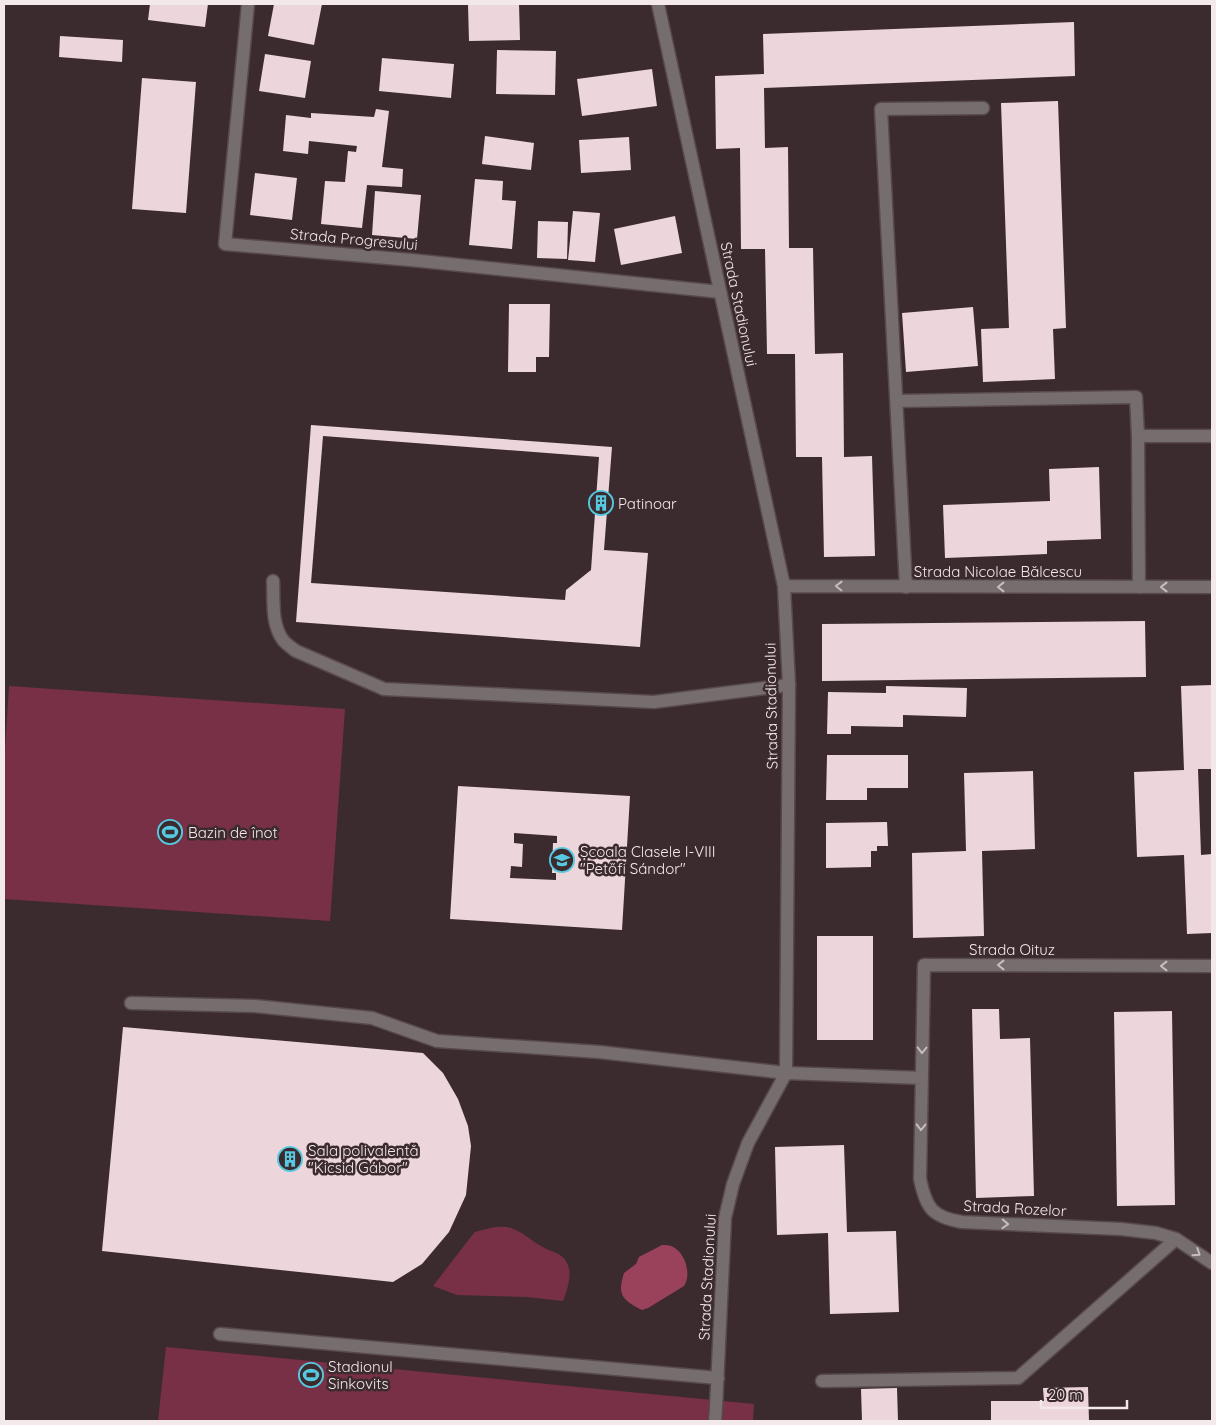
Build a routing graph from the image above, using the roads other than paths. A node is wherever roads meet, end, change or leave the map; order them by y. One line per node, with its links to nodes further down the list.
1 (248, 4): 4 (street, Strada Progresului)
2 (658, 4): 4 (street, Strada Stadionului)
3 (983, 108): 5 (street)
4 (720, 292): 9 (street, Strada Stadionului)
5 (897, 401): 6 (street); 11 (street)
6 (1138, 436): 7 (street); 12 (street)
7 (1212, 436)
8 (274, 581): 13 (street)
9 (784, 586): 11 (street, Strada Nicolae Bălcescu, one-way to 9); 13 (street, Strada Stadionului)
10 (1212, 586): 12 (street, Strada Nicolae Bălcescu, one-way to 12)
11 (906, 587): 12 (street, Strada Nicolae Bălcescu, one-way to 11)
12 (1139, 587)
13 (790, 685): 16 (street, Strada Stadionului)
14 (1212, 966): 17 (street, Strada Oituz, one-way to 17)
15 (131, 1002): 16 (street)
16 (786, 1073): 17 (street); 21 (street, Strada Stadionului)
17 (922, 1078): 18 (street, Strada Rozelor, one-way to 18)
18 (1176, 1239): 19 (street, Strada Rozelor, one-way to 19); 22 (street)
19 (1212, 1263)
20 (220, 1334): 21 (street)
21 (718, 1378): 23 (street, Strada Stadionului)
22 (822, 1381)
23 (715, 1421)

